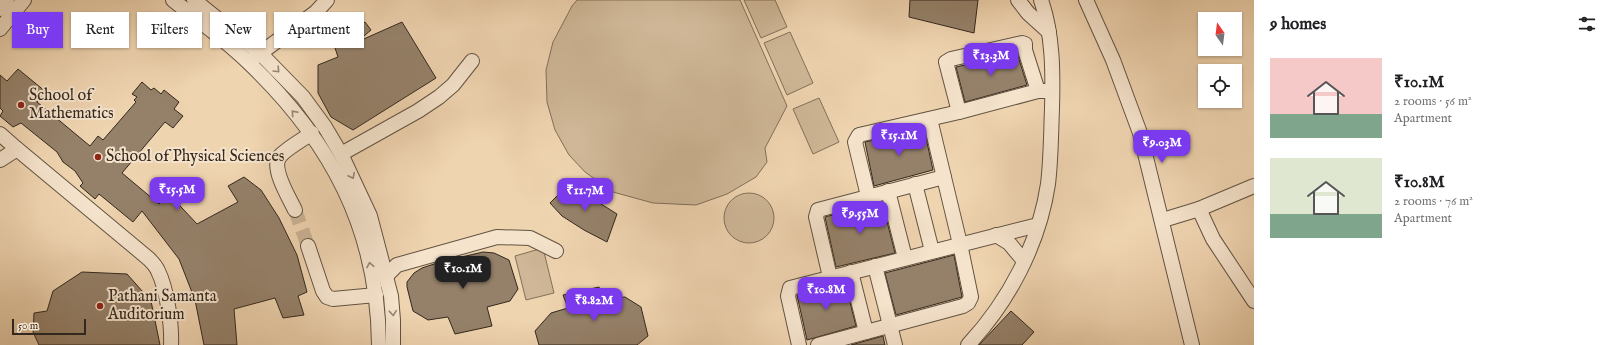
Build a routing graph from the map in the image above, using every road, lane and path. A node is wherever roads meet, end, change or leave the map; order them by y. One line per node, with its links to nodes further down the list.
1 (7, 0): 9 (street)
2 (24, 0): 10 (street)
3 (173, 0): 14 (street)
4 (194, 0): 12 (street)
5 (327, 0): 12 (street)
6 (1018, 0): 11 (street)
7 (1041, 0): 11 (street)
8 (1086, 0): 30 (street)
9 (0, 9)
10 (0, 30)
11 (1049, 32): 15 (street)
12 (260, 53): 14 (street); 21 (street, one-way to 21)
13 (472, 61): 21 (street)
14 (248, 62): 18 (street, one-way to 14)
15 (1045, 91): 16 (street); 16 (street); 31 (street)
16 (959, 112): 17 (street)
17 (930, 119): 23 (street); 27 (street)
18 (312, 133): 29 (street); 43 (street, one-way to 18)
19 (0, 134): 20 (street)
20 (17, 149): 22 (street); 47 (street)
21 (341, 154): 41 (street, one-way to 41)
22 (0, 160)
23 (944, 177): 24 (street); 33 (street)
24 (915, 184): 26 (street); 36 (street)
25 (1254, 186): 28 (street)
26 (888, 191): 27 (street); 37 (street)
27 (868, 196): 42 (street)
28 (1199, 209): 30 (street); 44 (street)
29 (295, 210)
30 (1163, 220): 54 (street)
31 (1038, 225): 32 (street); 38 (street)
32 (996, 235): 33 (street); 38 (street)
33 (960, 244): 36 (street); 45 (street)
34 (308, 246): 43 (street)
35 (556, 251): 41 (street)
36 (932, 251): 37 (street)
37 (905, 258): 39 (street)
38 (1024, 261): 53 (street)
39 (875, 266): 40 (street); 45 (street)
40 (851, 272): 42 (street); 46 (street)
41 (385, 277): 49 (street, one-way to 49)
42 (830, 277): 50 (street)
43 (376, 295): 48 (street)
44 (1254, 301)
45 (890, 326): 46 (street); 52 (street)
46 (866, 332): 51 (street)
47 (171, 345)
48 (379, 345)
49 (393, 345)
50 (799, 345)
51 (818, 345)
52 (895, 345)
53 (968, 345)
54 (1192, 345)

